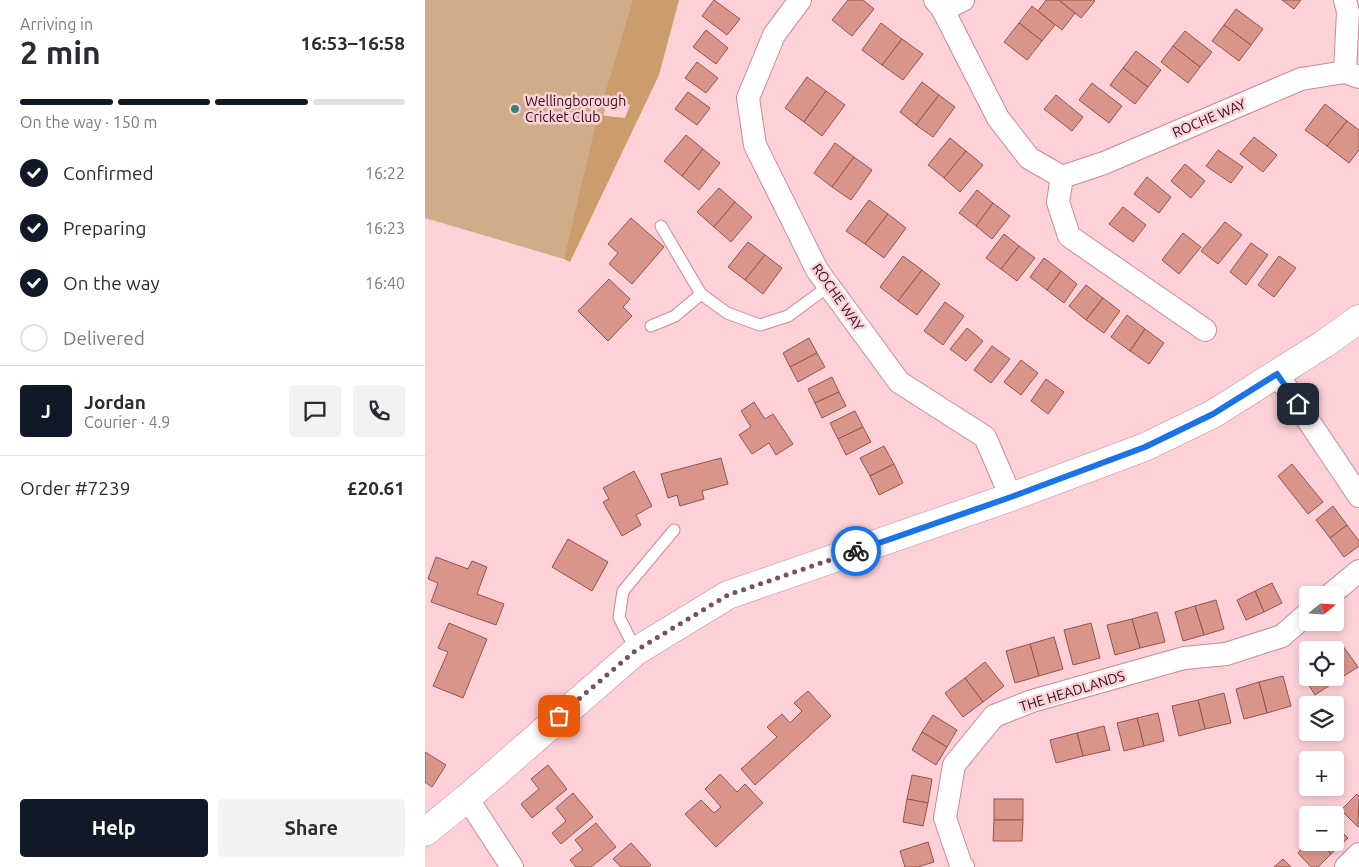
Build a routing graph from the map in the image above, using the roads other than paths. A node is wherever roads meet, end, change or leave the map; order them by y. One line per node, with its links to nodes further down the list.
1 (799, 0): 7 (street, ROCHE WAY)
2 (1345, 0): 4 (street)
3 (947, 3): 5 (street)
4 (1352, 74): 5 (street, ROCHE WAY)
5 (1062, 177): 11 (street)
6 (661, 226): 8 (lane)
7 (829, 286): 8 (lane); 14 (street, ROCHE WAY)
8 (701, 294): 10 (lane)
9 (1359, 318): 12 (main road)
10 (651, 326)
11 (1205, 330)
12 (1277, 374): 13 (street); 14 (main road)
13 (1359, 496)
14 (1011, 497): 19 (main road)
15 (674, 530): 19 (lane)
16 (1359, 571): 17 (street)
17 (1341, 586)
18 (1299, 621): 24 (street, THE HEADLANDS)
19 (635, 651): 20 (main road)
20 (467, 798): 21 (main road); 23 (street)
21 (425, 832)
22 (1359, 854): 25 (street)
23 (512, 867)
24 (963, 867)
25 (1346, 867)

